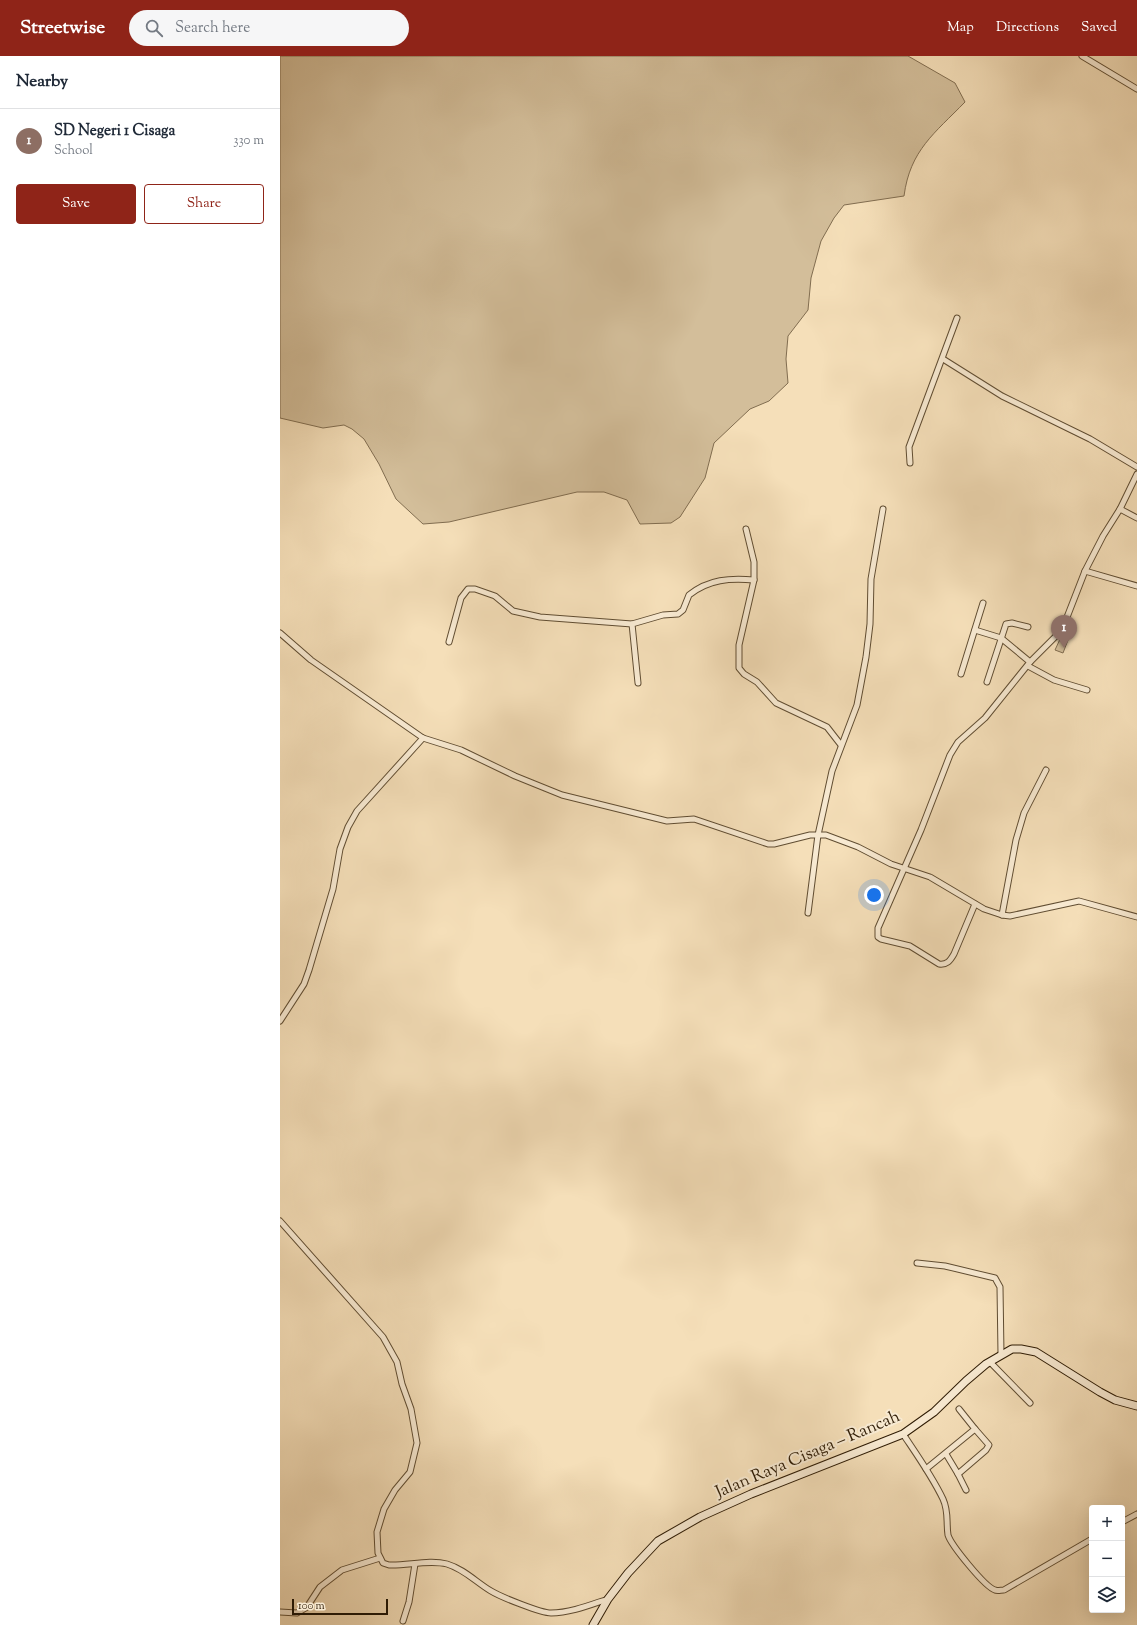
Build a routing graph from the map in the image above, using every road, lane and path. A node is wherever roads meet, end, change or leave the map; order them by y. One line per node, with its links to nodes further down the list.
1 (1082, 56): 2 (street)
2 (1137, 88)
3 (957, 318): 4 (street)
4 (943, 359): 5 (street); 6 (street)
5 (910, 463)
6 (1137, 467)
7 (1137, 474): 9 (street)
8 (883, 509): 28 (street)
9 (1120, 509): 10 (street); 12 (street)
10 (1137, 518)
11 (746, 529): 13 (street)
12 (1085, 571): 14 (street); 22 (street)
13 (754, 580): 16 (street); 28 (street)
14 (1137, 586)
15 (983, 603): 18 (street)
16 (632, 624): 21 (street); 25 (street)
17 (1028, 627): 20 (street)
18 (975, 630): 20 (street); 23 (street)
19 (280, 633): 27 (street)
20 (1001, 638): 22 (street); 24 (street)
21 (449, 642)
22 (1029, 664): 26 (street); 31 (street)
23 (961, 674)
24 (987, 682)
25 (638, 683)
26 (1087, 690)
27 (423, 738): 30 (street); 36 (street)
28 (841, 745): 30 (street)
29 (1046, 770): 34 (street)
30 (818, 835): 31 (street); 33 (street)
31 (904, 869): 32 (street); 32 (street)
32 (975, 904): 34 (street)
33 (808, 912)
34 (1002, 915): 35 (street)
35 (1137, 916)
36 (280, 1021)
37 (280, 1221): 53 (street)
38 (917, 1263): 39 (street)
39 (1001, 1354): 40 (main road, Jalan Raya Cisaga – Rancah); 42 (main road, Jalan Raya Cisaga – Rancah)
40 (990, 1362): 41 (street); 45 (main road, Jalan Raya Cisaga – Rancah)
41 (1030, 1403)
42 (1137, 1406)
43 (959, 1409): 44 (street)
44 (975, 1429): 46 (street); 48 (street)
45 (903, 1434): 47 (street); 55 (main road, Jalan Raya Cisaga – Rancah)
46 (946, 1454): 47 (street); 48 (street)
47 (926, 1468): 52 (street)
48 (958, 1474): 49 (street)
49 (966, 1490)
50 (1137, 1514): 51 (street)
51 (1125, 1520)
52 (1089, 1541)
53 (380, 1558): 54 (street); 56 (street)
54 (415, 1564): 55 (street); 57 (street)
55 (608, 1599): 58 (main road, Jalan Raya Cisaga – Rancah)
56 (280, 1612)
57 (403, 1621)
58 (593, 1625)

